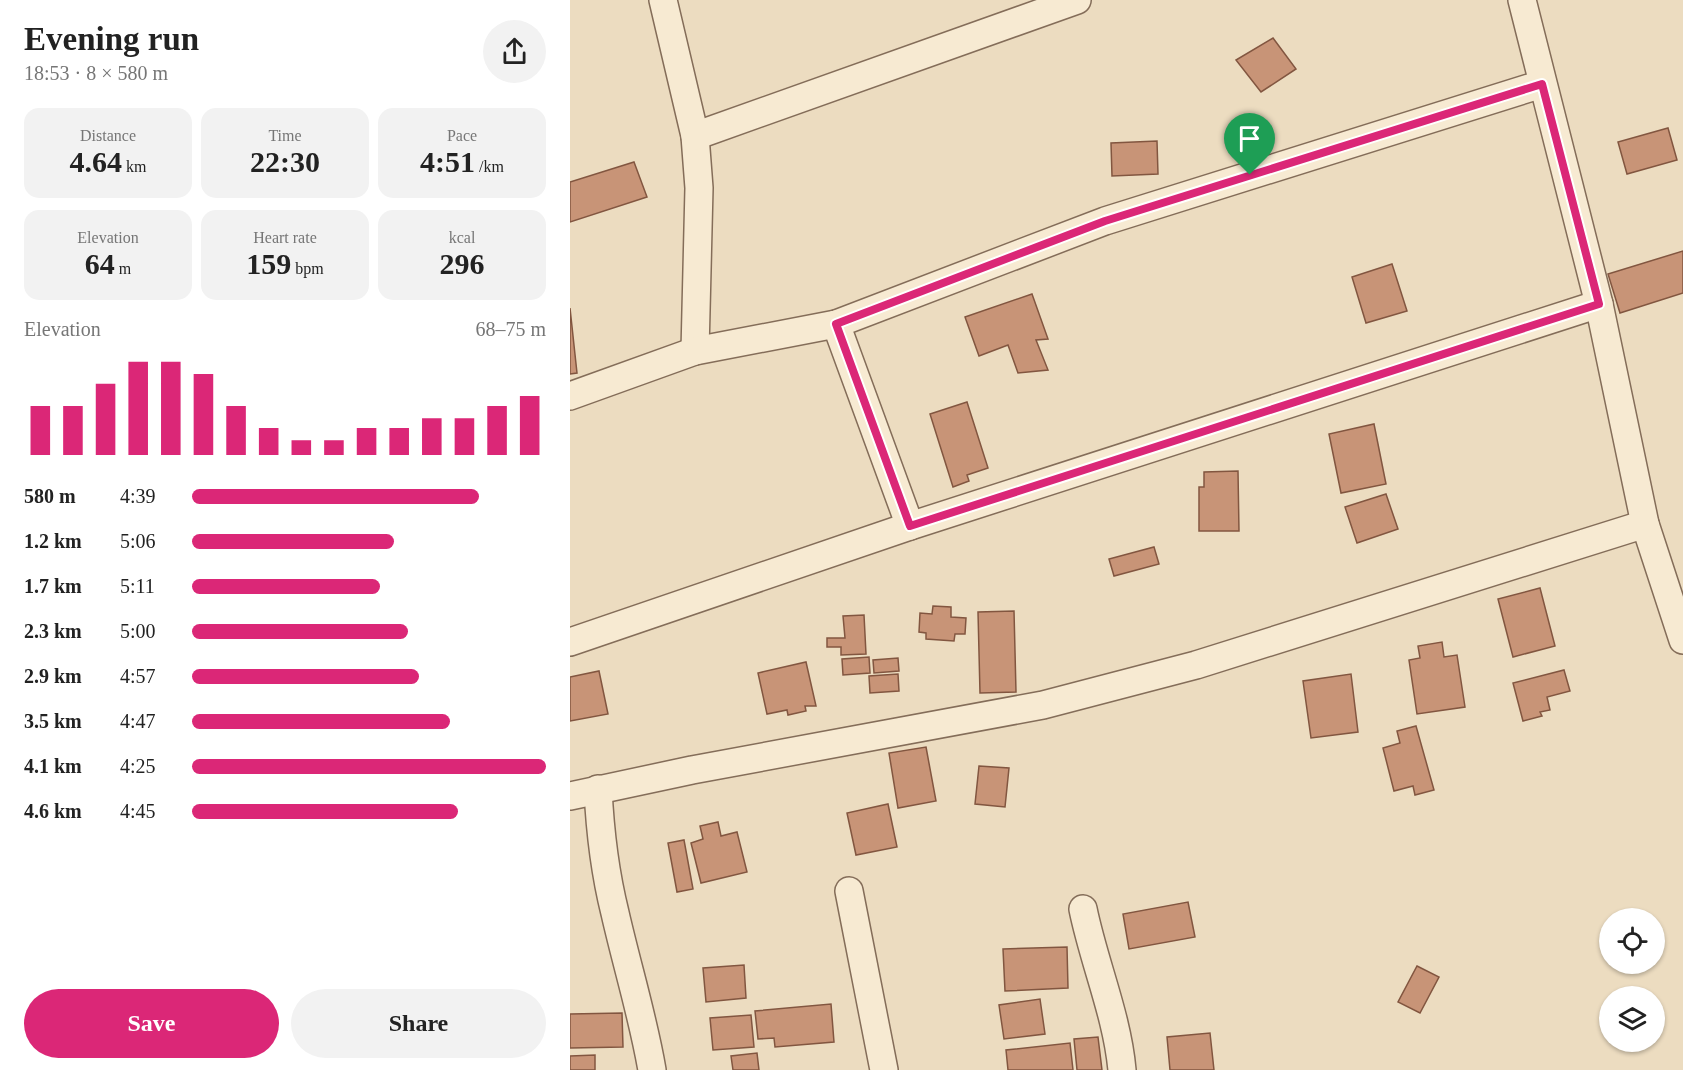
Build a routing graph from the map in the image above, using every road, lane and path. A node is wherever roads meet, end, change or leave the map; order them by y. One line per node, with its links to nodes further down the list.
1 (663, 0): 5 (street)
2 (1077, 0): 5 (street)
3 (1522, 0): 4 (street)
4 (1542, 84): 6 (street); 7 (street)
5 (695, 136): 8 (street)
6 (1599, 304): 10 (street); 11 (street)
7 (836, 324): 8 (street); 11 (street)
8 (695, 351): 9 (street)
9 (570, 396)
10 (1645, 524): 12 (street); 14 (street)
11 (910, 526): 13 (street)
12 (1683, 640)
13 (570, 642)
14 (598, 789): 15 (street); 18 (street)
15 (570, 796)
16 (849, 891): 19 (street)
17 (1083, 909): 20 (street)
18 (652, 1070)
19 (884, 1070)
20 (1122, 1070)

